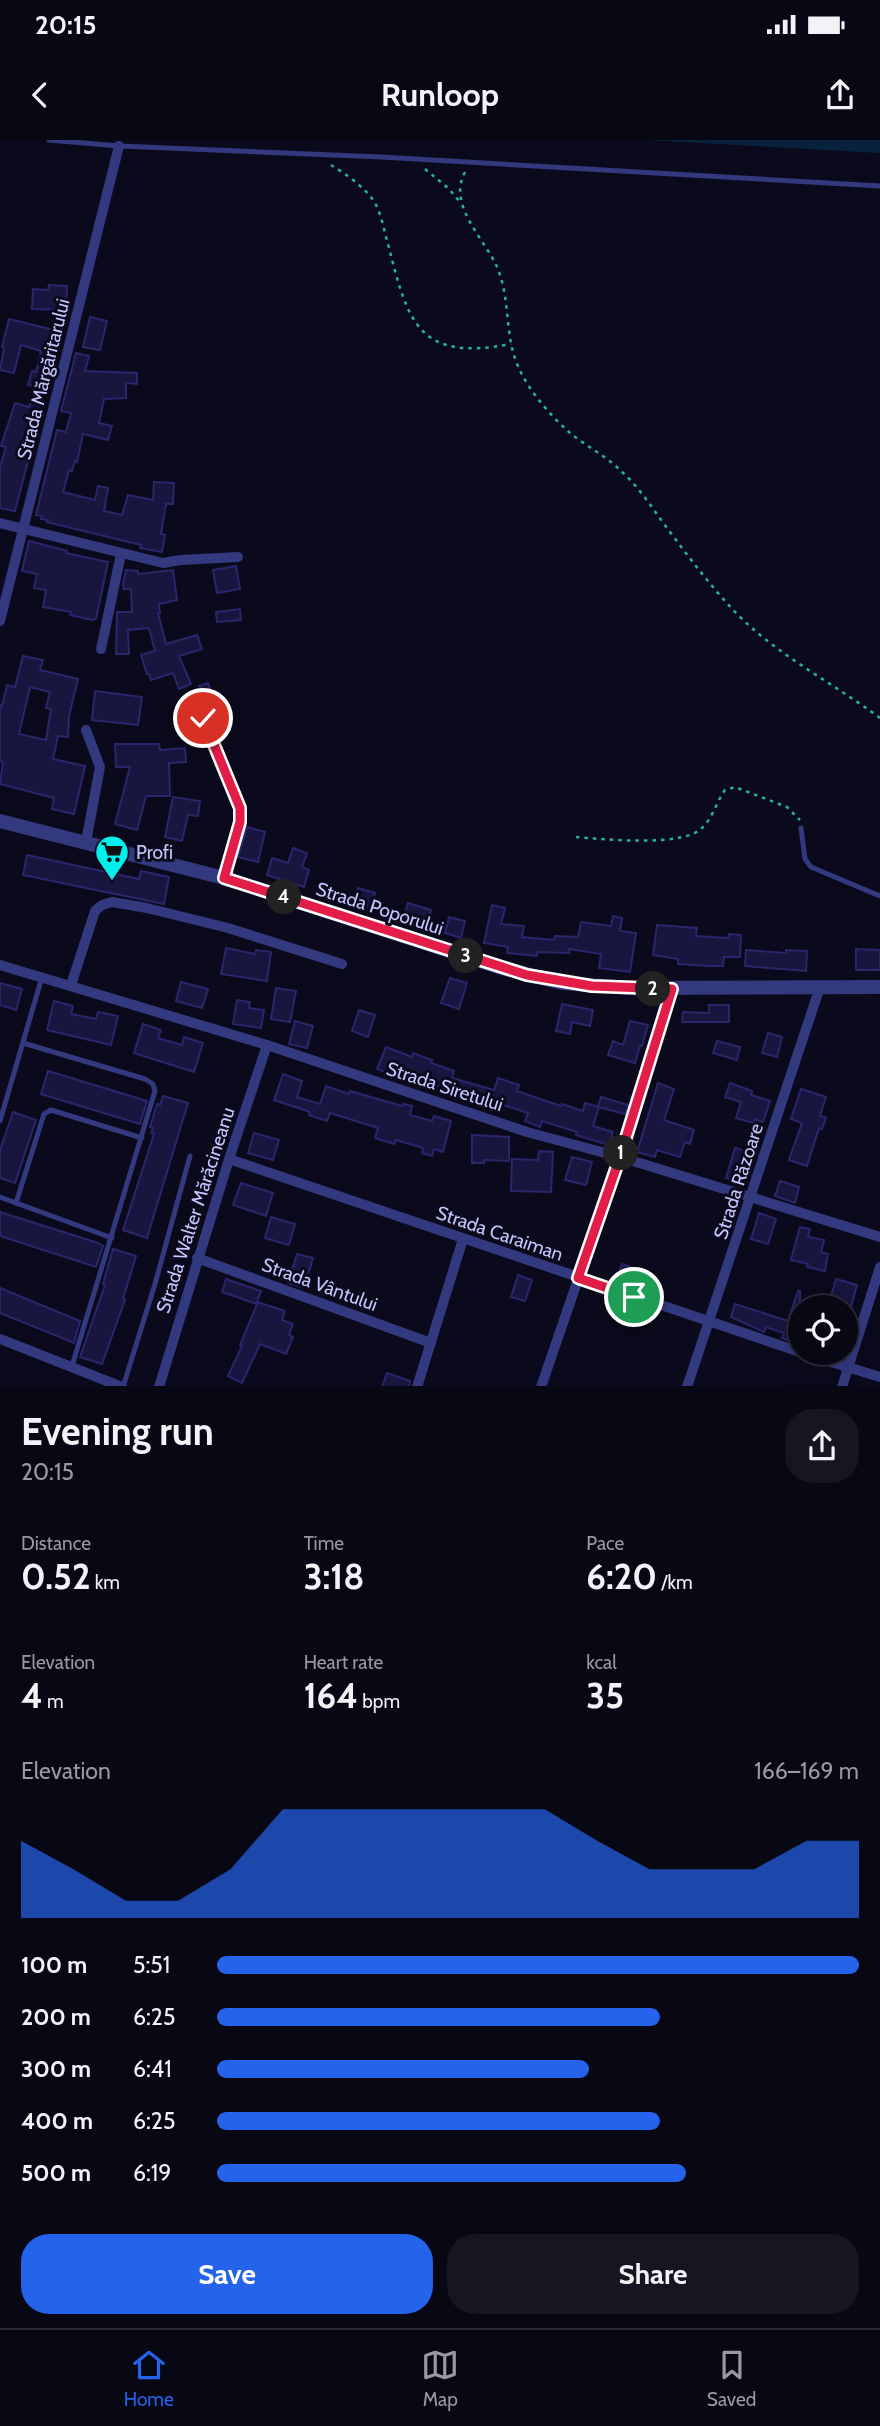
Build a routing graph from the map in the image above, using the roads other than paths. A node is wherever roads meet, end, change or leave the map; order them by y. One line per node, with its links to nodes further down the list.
1 (48, 140): 2 (lane)
2 (119, 146): 3 (lane); 5 (street, Strada Mărgăritarului)
3 (880, 186)
4 (0, 523): 5 (street)
5 (23, 529): 6 (street); 8 (street, Strada Mărgăritarului)
6 (121, 554): 7 (street); 9 (street)
7 (238, 557)
8 (0, 621)
9 (101, 649)
10 (196, 694): 15 (street)
11 (86, 730): 14 (street)
12 (0, 821): 14 (street, Strada Poporului)
13 (801, 828): 16 (lane)
14 (86, 842): 15 (street, Strada Poporului)
15 (224, 878): 23 (street, Strada Poporului)
16 (880, 896)
17 (342, 964): 20 (street)
18 (0, 965): 19 (street, Strada Siretului)
19 (42, 977): 20 (street, Strada Siretului); 24 (lane)
20 (71, 985): 25 (street, Strada Siretului)
21 (820, 987): 22 (street, Strada Poporului); 23 (street, Strada Poporului); 32 (street, Strada Răzoare)
22 (880, 987)
23 (672, 989): 29 (street)
24 (23, 1043): 26 (lane); 27 (lane)
25 (267, 1045): 29 (street, Strada Siretului); 30 (street, Strada Walter Mărăcineanu)
26 (0, 1121)
27 (142, 1138): 33 (lane); 35 (lane)
28 (190, 1156): 49 (lane)
29 (620, 1157): 32 (street, Strada Siretului); 39 (street)
30 (229, 1159): 36 (street, Strada Caraiman); 37 (street, Strada Walter Mărăcineanu)
31 (0, 1197): 33 (lane)
32 (751, 1197): 34 (street, Strada Siretului); 40 (street, Strada Răzoare)
33 (16, 1203): 35 (lane)
34 (880, 1237)
35 (112, 1238): 45 (lane)
36 (463, 1239): 39 (street, Strada Caraiman); 42 (street)
37 (197, 1258): 42 (street, Strada Vântului); 50 (street, Strada Walter Mărăcineanu)
38 (880, 1267): 46 (street)
39 (578, 1278): 40 (street, Strada Caraiman); 52 (street)
40 (709, 1322): 43 (street, Strada Caraiman); 53 (street, Strada Răzoare)
41 (0, 1339): 45 (street)
42 (431, 1343): 51 (street)
43 (788, 1348)
44 (840, 1365): 46 (street, Strada Caraiman)
45 (71, 1367): 48 (street)
46 (849, 1368): 47 (street, Strada Caraiman); 54 (street)
47 (880, 1377)
48 (119, 1386)
49 (122, 1386)
50 (159, 1386)
51 (417, 1386)
52 (541, 1386)
53 (687, 1386)
54 (842, 1386)

